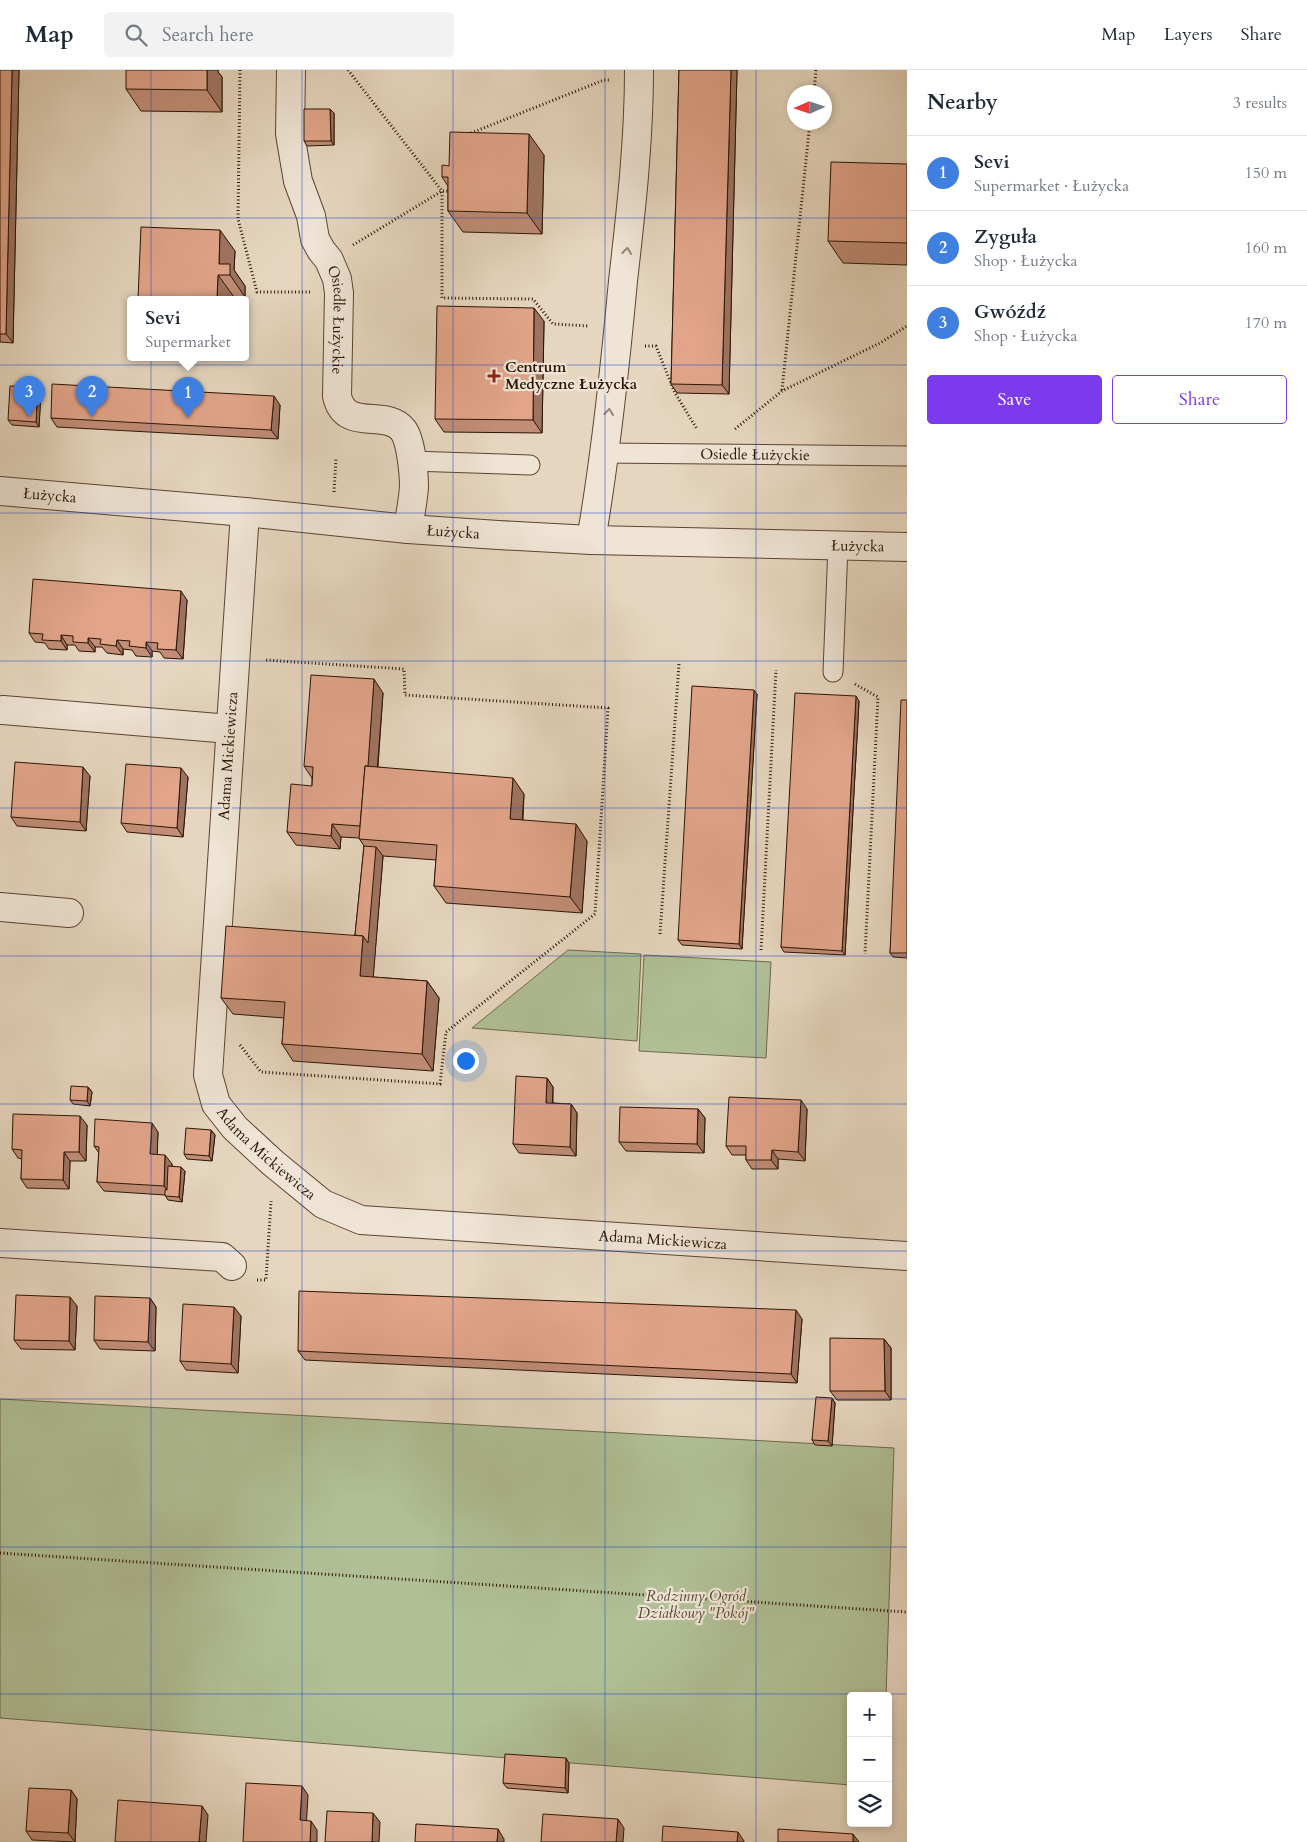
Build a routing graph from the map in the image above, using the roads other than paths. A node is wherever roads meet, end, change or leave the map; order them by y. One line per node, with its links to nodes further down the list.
1 (291, 70): 4 (street, Osiedle Łużyckie)
2 (639, 75): 6 (street, one-way to 2)
3 (907, 456): 6 (lane, Osiedle Łużyckie)
4 (411, 461): 5 (lane); 9 (street, Osiedle Łużyckie)
5 (530, 465)
6 (602, 465): 10 (street)
7 (0, 491): 8 (street, Łużycka)
8 (245, 512): 9 (street, Łużycka); 15 (street, Adama Mickiewicza)
9 (408, 529): 10 (street, Łużycka)
10 (591, 540): 11 (street, Łużycka)
11 (838, 545): 12 (street, Łużycka); 13 (lane)
12 (907, 547)
13 (832, 672)
14 (3, 710): 15 (street)
15 (230, 729): 19 (street, Adama Mickiewicza)
16 (0, 907): 17 (street)
17 (69, 913)
18 (0, 1243): 20 (street)
19 (907, 1256)
20 (232, 1266)

